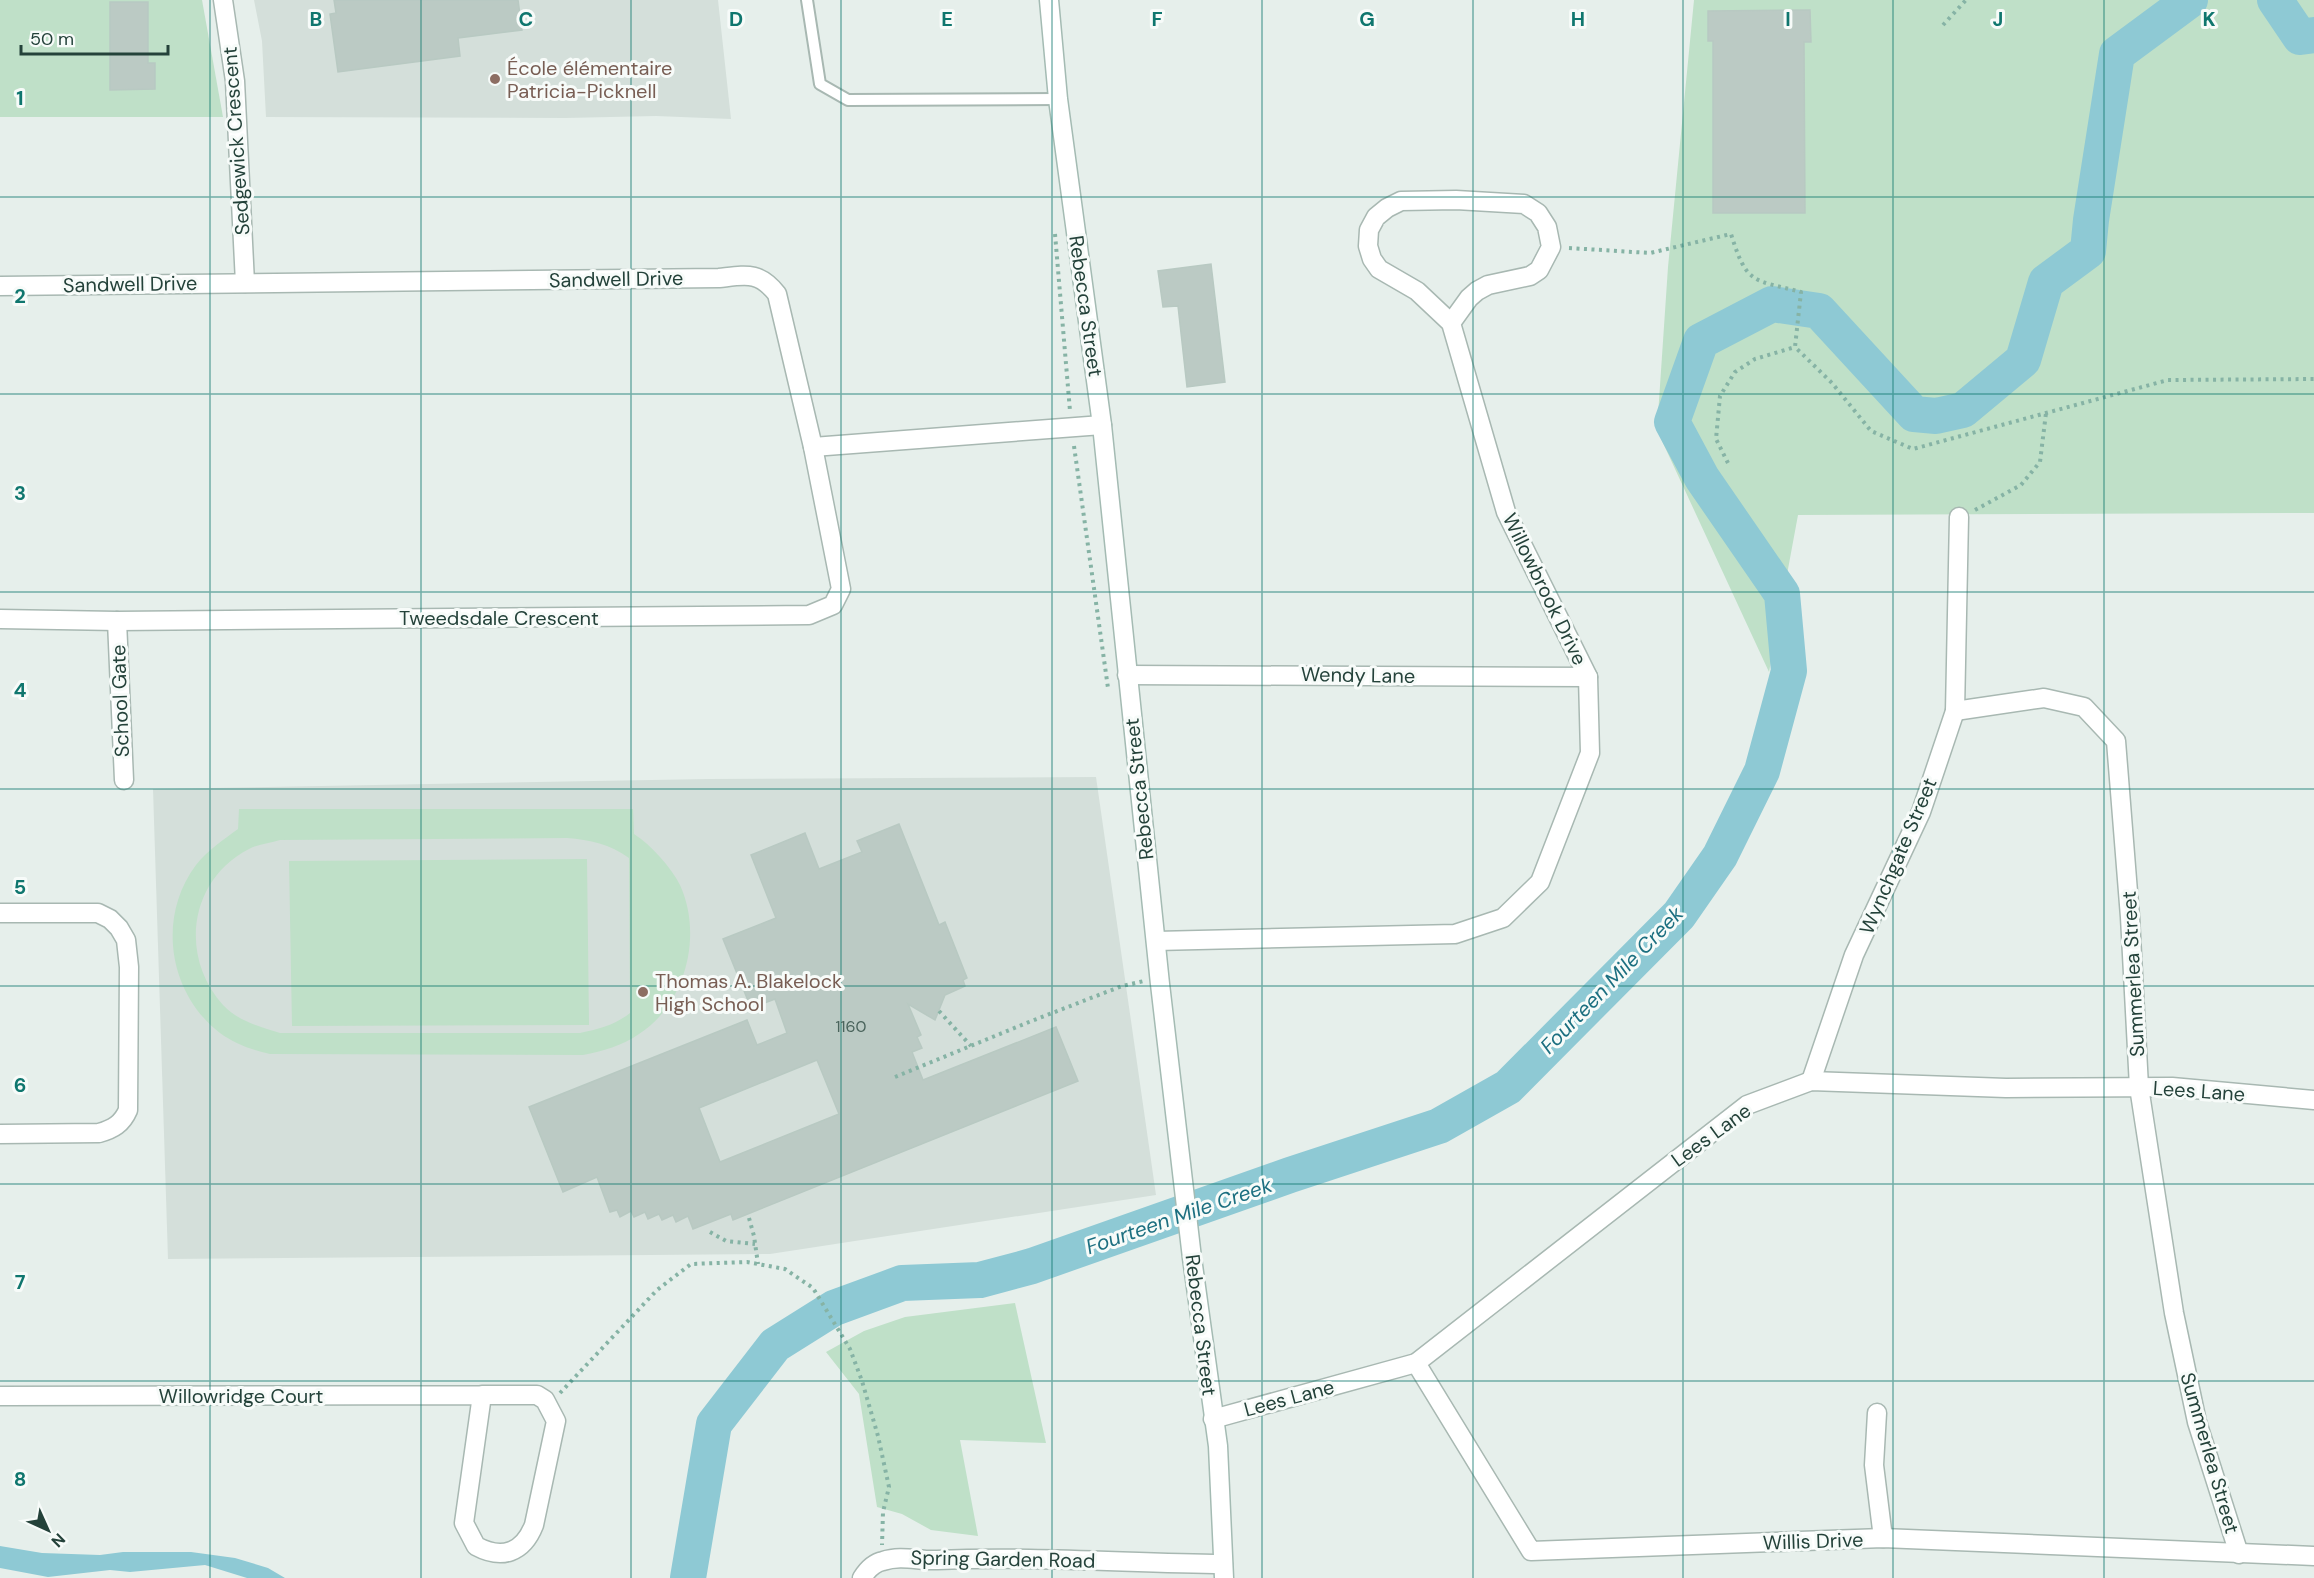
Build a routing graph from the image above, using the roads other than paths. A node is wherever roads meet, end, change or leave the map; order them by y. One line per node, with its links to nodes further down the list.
1 (223, 0): 5 (street, Sedgewick Crescent)
2 (807, 0): 4 (lane)
3 (1049, 0): 4 (street, Rebecca Street)
4 (1058, 99): 8 (street, Rebecca Street)
5 (244, 283): 6 (street, Sandwell Drive); 9 (street, Sandwell Drive)
6 (0, 286)
7 (1451, 323): 7 (street); 14 (street, Willowbrook Drive)
8 (1102, 425): 9 (street); 13 (street, Rebecca Street)
9 (813, 447): 12 (street, Tweedsdale Crescent)
10 (1959, 518): 15 (street, Wynchgate Street)
11 (0, 620): 12 (street, Tweedsdale Crescent)
12 (117, 621): 16 (street, School Gate)
13 (1127, 675): 14 (street, Wendy Lane); 18 (street, Rebecca Street)
14 (1588, 677): 18 (street, Willowbrook Drive)
15 (1954, 711): 19 (street, Wynchgate Street); 20 (street, Summerlea Street)
16 (124, 780)
17 (0, 913): 22 (street)
18 (1156, 941): 27 (street, Rebecca Street)
19 (1811, 1081): 20 (street, Lees Lane); 23 (street, Lees Lane)
20 (2139, 1087): 21 (street, Lees Lane); 29 (street, Summerlea Street)
21 (2314, 1100)
22 (0, 1134)
23 (1416, 1363): 27 (street, Lees Lane); 28 (street, Willis Drive)
24 (482, 1395): 24 (street, Willowridge Court); 25 (street, Willowridge Court)
25 (0, 1396)
26 (1877, 1413): 28 (street)
27 (1213, 1419): 31 (street, Rebecca Street)
28 (1883, 1538): 29 (street, Willis Drive)
29 (2239, 1554): 30 (street, Willis Drive)
30 (2314, 1556)
31 (1223, 1571): 32 (street, Spring Garden Road)
32 (862, 1578)

